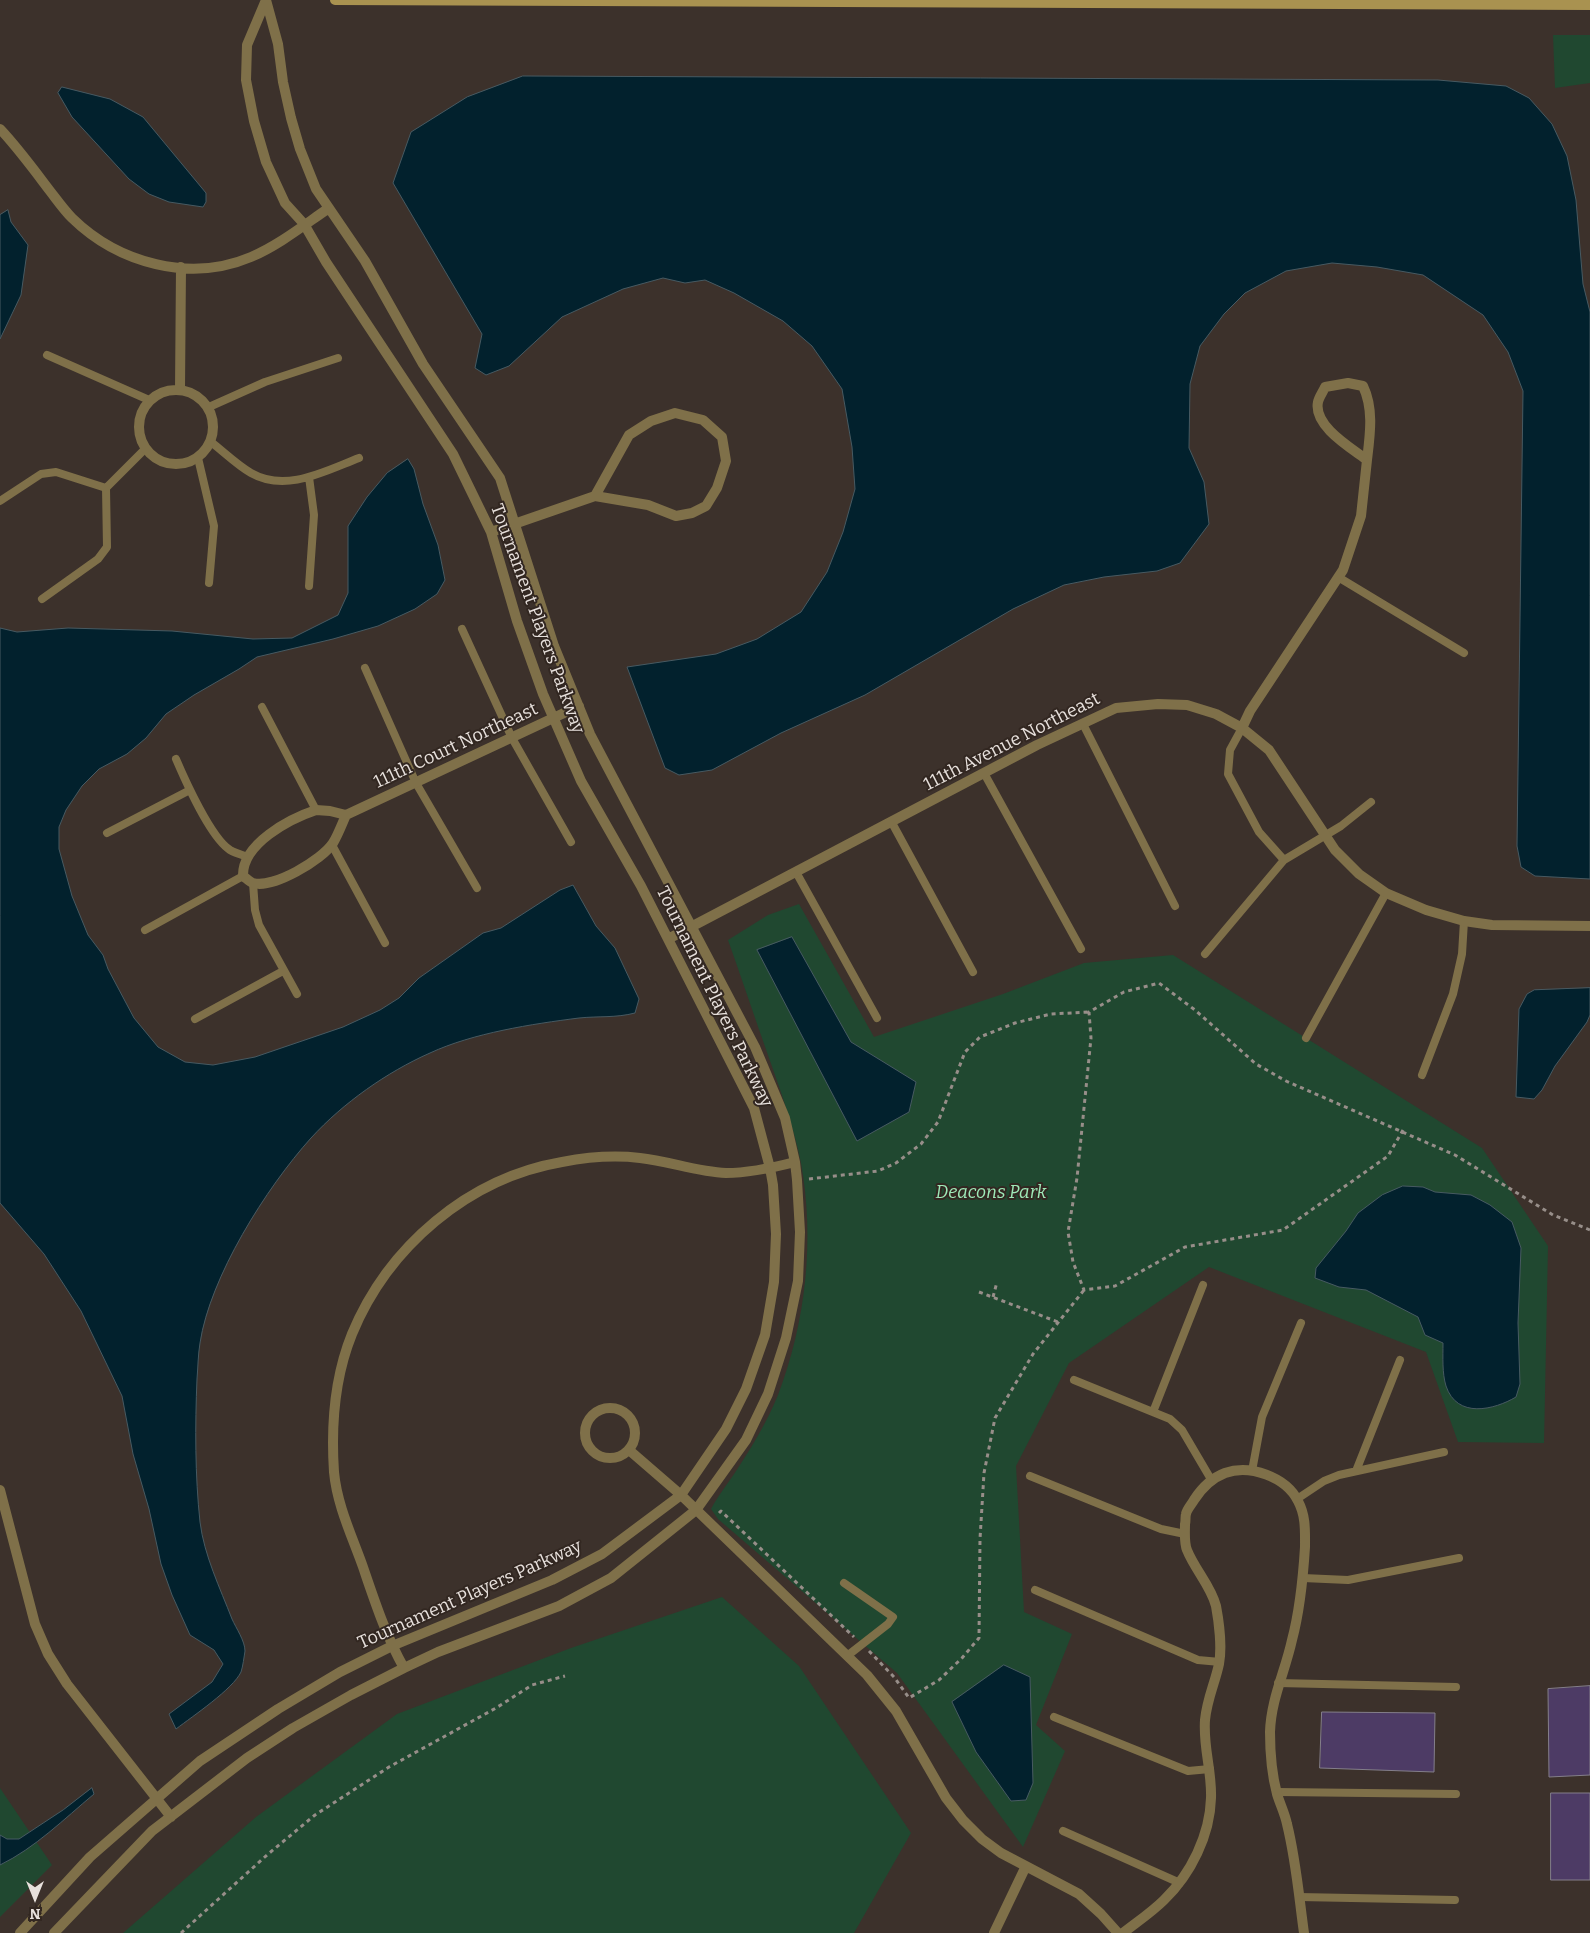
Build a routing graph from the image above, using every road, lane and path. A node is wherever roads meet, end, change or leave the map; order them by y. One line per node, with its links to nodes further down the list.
1 (266, 0): 5 (street, Tournament Players Parkway); 6 (street, Tournament Players Parkway)
2 (335, 0): 3 (main road)
3 (1590, 4)
4 (0, 129): 7 (street)
5 (329, 208): 6 (street); 22 (street, Tournament Players Parkway)
6 (304, 224): 7 (street); 23 (street, Tournament Players Parkway)
7 (181, 267): 10 (street)
8 (47, 355): 11 (lane)
9 (338, 358): 12 (lane)
10 (180, 389): 11 (street); 12 (street)
11 (149, 400): 14 (street)
12 (209, 407): 13 (street)
13 (211, 442): 15 (street); 18 (lane)
14 (145, 449): 15 (street); 19 (lane)
15 (198, 458): 25 (lane)
16 (359, 458): 18 (lane)
17 (1367, 460): 17 (street); 24 (street)
18 (309, 477): 26 (lane)
19 (106, 488): 21 (lane); 27 (lane)
20 (595, 496): 20 (street); 22 (street)
21 (0, 501)
22 (515, 524): 23 (street); 31 (street, Tournament Players Parkway)
23 (491, 532): 33 (street, Tournament Players Parkway)
24 (1338, 577): 29 (lane); 35 (street)
25 (210, 583)
26 (309, 586)
27 (42, 599)
28 (462, 629): 36 (lane)
29 (1464, 653)
30 (365, 668): 39 (lane)
31 (579, 706): 33 (street, 111th Court Northeast); 59 (street, Tournament Players Parkway)
32 (262, 707): 42 (lane)
33 (554, 718): 36 (street, 111th Court Northeast); 61 (street, Tournament Players Parkway)
34 (1083, 724): 35 (street, 111th Avenue Northeast); 38 (street, 111th Avenue Northeast); 56 (lane)
35 (1242, 728): 46 (street, 111th Avenue Northeast); 50 (lane)
36 (512, 738): 39 (street, 111th Court Northeast); 47 (lane)
37 (176, 759): 40 (lane)
38 (984, 773): 44 (street, 111th Avenue Northeast); 63 (lane)
39 (416, 784): 43 (street, 111th Court Northeast); 54 (lane)
40 (190, 790): 45 (lane); 49 (lane)
41 (1371, 802): 46 (lane)
42 (316, 810): 43 (street); 49 (street)
43 (346, 815): 48 (street)
44 (892, 821): 51 (street, 111th Avenue Northeast); 66 (lane)
45 (107, 833)
46 (1325, 836): 50 (lane); 55 (street, 111th Avenue Northeast)
47 (571, 842)
48 (332, 845): 53 (street); 62 (lane)
49 (248, 857): 52 (street)
50 (1284, 860): 64 (lane)
51 (796, 872): 59 (street, 111th Avenue Northeast); 69 (lane)
52 (243, 876): 53 (street); 60 (lane)
53 (253, 883): 65 (lane)
54 (477, 888)
55 (1386, 893): 57 (street, 111th Avenue Northeast); 71 (lane)
56 (1175, 906)
57 (1464, 921): 58 (street, 111th Avenue Northeast); 72 (lane)
58 (1590, 926)
59 (691, 927): 61 (street, 111th Avenue Northeast); 74 (street, Tournament Players Parkway)
60 (145, 930)
61 (668, 939): 75 (street, Tournament Players Parkway)
62 (385, 942)
63 (1081, 949)
64 (1205, 954)
65 (283, 971): 67 (lane); 70 (lane)
66 (973, 972)
67 (297, 994)
68 (1088, 1012): 73 (path); 76 (path); 80 (path)
69 (877, 1018)
70 (195, 1019)
71 (1306, 1038)
72 (1422, 1075)
73 (1403, 1130): 77 (path); 80 (path)
74 (795, 1162): 75 (street); 76 (street, Tournament Players Parkway)
75 (770, 1168): 95 (street, Tournament Players Parkway); 105 (street)
76 (797, 1180): 97 (street, Tournament Players Parkway)
77 (1590, 1230)
78 (997, 1282): 82 (path)
79 (1204, 1285): 87 (lane)
80 (1084, 1290): 83 (path)
81 (979, 1292): 82 (path)
82 (993, 1297): 83 (path)
83 (1058, 1322): 104 (path)
84 (1301, 1323): 91 (lane)
85 (1400, 1360): 90 (lane)
86 (1074, 1380): 87 (lane)
87 (1153, 1412): 93 (lane)
88 (629, 1450): 88 (street); 95 (street)
89 (1444, 1452): 90 (lane)
90 (1356, 1470): 96 (lane)
91 (1252, 1471): 93 (street); 96 (street)
92 (1030, 1476): 99 (lane)
93 (1212, 1480): 99 (street)
94 (0, 1490): 116 (street)
95 (681, 1495): 97 (street); 105 (street, Tournament Players Parkway)
96 (1298, 1499): 101 (street)
97 (696, 1510): 98 (street); 108 (street, Tournament Players Parkway)
98 (709, 1522): 104 (path); 106 (street)
99 (1185, 1534): 107 (street)
100 (1459, 1558): 101 (lane)
101 (1303, 1578): 110 (street)
102 (844, 1583): 104 (lane)
103 (1035, 1590): 107 (lane)
104 (862, 1644): 106 (lane)
105 (392, 1646): 108 (street); 116 (street, Tournament Players Parkway)
106 (847, 1656): 119 (street)
107 (1220, 1662): 113 (street)
108 (404, 1668): 117 (street, Tournament Players Parkway)
109 (565, 1676): 125 (path)
110 (1278, 1683): 111 (lane); 114 (street)
111 (1456, 1687)
112 (1054, 1717): 113 (lane)
113 (1210, 1769): 120 (street)
114 (1277, 1792): 115 (lane); 121 (street)
115 (1456, 1794)
116 (157, 1799): 117 (street); 123 (street, Tournament Players Parkway)
117 (171, 1817): 124 (street, Tournament Players Parkway)
118 (1063, 1831): 120 (lane)
119 (1026, 1866): 126 (street); 127 (street)
120 (1180, 1883): 128 (street)
121 (1299, 1897): 122 (lane); 129 (street)
122 (1455, 1900)
123 (20, 1933)
124 (54, 1933)
125 (181, 1933)
126 (994, 1933)
127 (1118, 1933)
128 (1123, 1933)
129 (1304, 1933)

